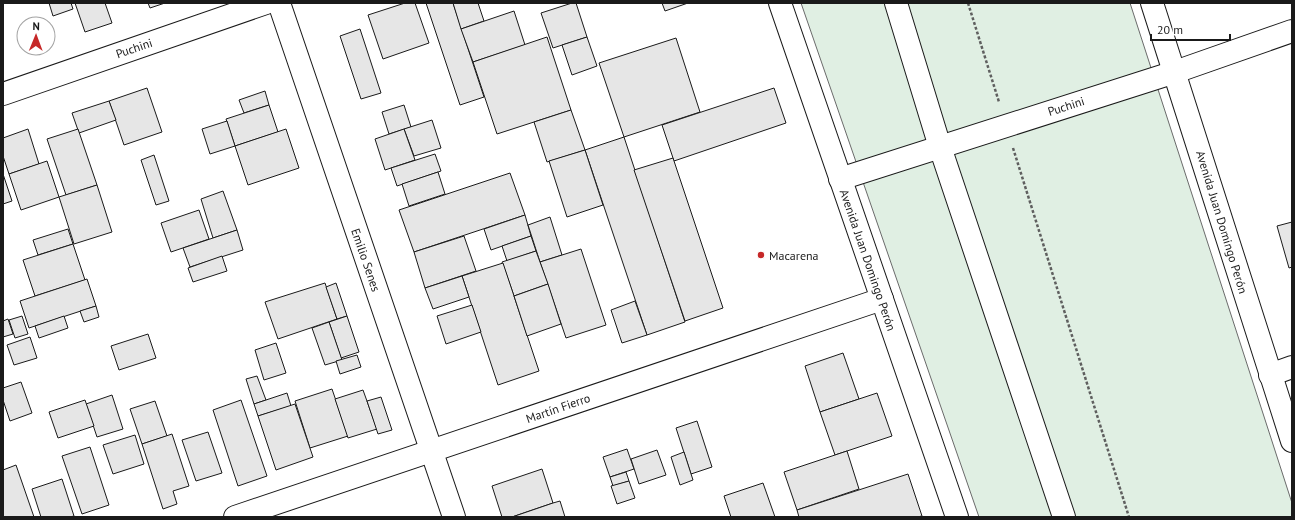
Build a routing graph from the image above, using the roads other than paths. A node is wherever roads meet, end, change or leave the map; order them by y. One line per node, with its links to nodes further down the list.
1 (266, 3): 8 (street, Puchini)
2 (279, 3): 15 (street, Emilio Senes)
3 (780, 3): 10 (street, Avenida Juan Domingo Perón)
4 (896, 3): 9 (street)
5 (1152, 3): 7 (street, Avenida Juan Domingo Perón)
6 (1292, 32): 7 (street, Puchini)
7 (1175, 72): 9 (street, Puchini); 13 (street, Avenida Juan Domingo Perón)
8 (3, 94)
9 (940, 147): 10 (street, Puchini); 19 (street)
10 (840, 179): 11 (street, Avenida Juan Domingo Perón)
11 (882, 299): 15 (street, Martín Fierro); 18 (street, Avenida Juan Domingo Perón)
12 (1292, 367): 13 (street)
13 (1270, 375): 14 (street, Avenida Juan Domingo Perón)
14 (1292, 442)
15 (431, 451): 16 (street, Martín Fierro); 17 (street, Emilio Senes)
16 (235, 517)
17 (454, 517)
18 (957, 517)
19 (1064, 517)

